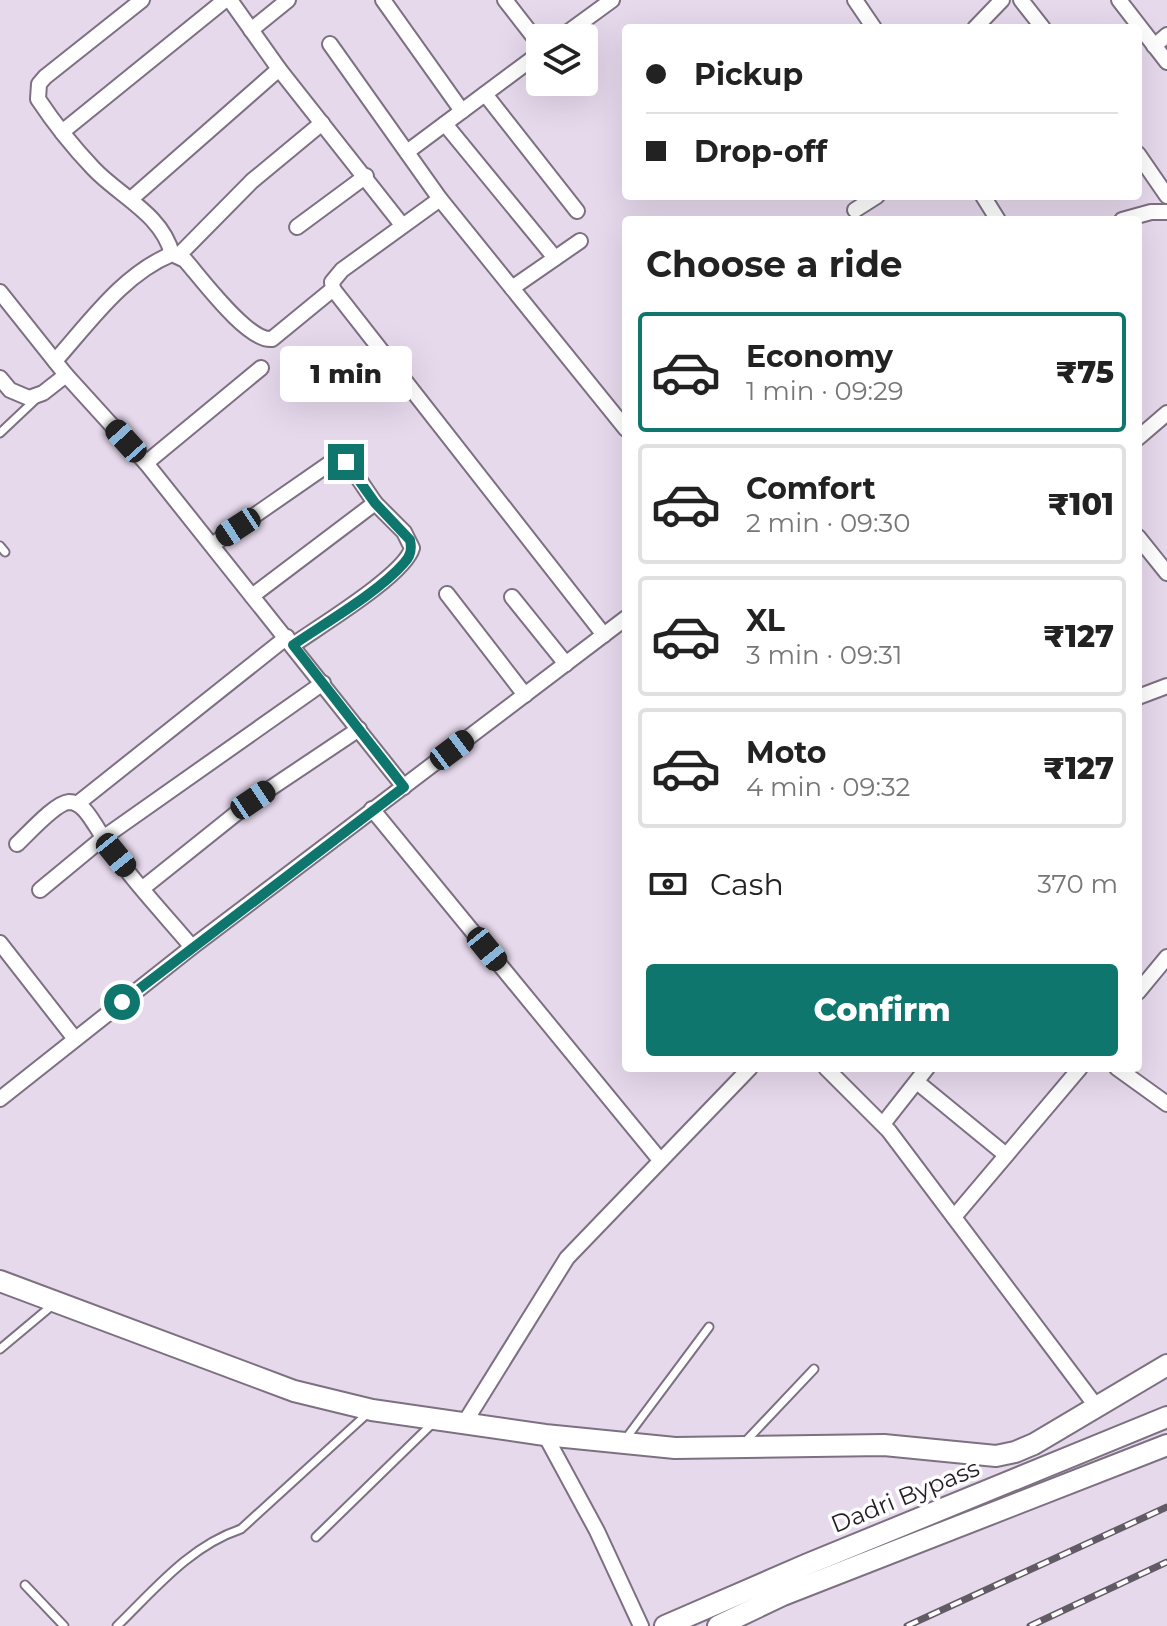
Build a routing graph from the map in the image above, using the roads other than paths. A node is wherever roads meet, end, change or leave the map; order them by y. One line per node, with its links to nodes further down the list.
1 (142, 0): 29 (street)
2 (227, 0): 17 (street); 29 (street)
3 (288, 0): 17 (street)
4 (383, 0): 26 (street)
5 (505, 0): 16 (street)
6 (612, 0): 11 (street)
7 (855, 0): 12 (street)
8 (1002, 0): 13 (street)
9 (1021, 0): 14 (street)
10 (1119, 0): 15 (street)
11 (579, 24)
12 (871, 24)
13 (979, 24)
14 (1040, 24)
15 (1137, 24)
16 (526, 27)
17 (251, 30): 24 (street)
18 (1142, 30): 21 (street)
19 (1167, 35): 21 (street)
20 (330, 44): 30 (street)
21 (1154, 46): 22 (street)
22 (1167, 62)
23 (526, 63): 25 (street)
24 (279, 69): 27 (street); 34 (street)
25 (485, 94): 26 (street); 38 (street)
26 (462, 111): 28 (street)
27 (322, 123): 32 (street); 44 (street)
28 (445, 124): 30 (street); 45 (street)
29 (62, 132): 34 (street)
30 (407, 152): 35 (street)
31 (1142, 160): 33 (street)
32 (366, 176): 41 (street); 42 (street)
33 (1167, 196)
34 (131, 199): 44 (street)
35 (440, 199): 41 (street); 46 (street)
36 (871, 200): 37 (street)
37 (855, 210)
38 (577, 211)
39 (1167, 212): 40 (street)
40 (1136, 216)
41 (402, 225): 47 (street)
42 (297, 227)
43 (580, 241): 45 (street)
44 (176, 255): 47 (street); 49 (street)
45 (555, 258): 46 (street)
46 (512, 288): 55 (street)
47 (333, 289): 67 (street)
48 (0, 292): 49 (street)
49 (55, 361): 51 (street)
50 (261, 368): 58 (street)
51 (66, 375): 53 (street); 58 (street)
52 (0, 378): 53 (street)
53 (43, 393): 56 (lane)
54 (1167, 413): 57 (street)
55 (622, 424)
56 (0, 433)
57 (1142, 435)
58 (146, 463): 61 (street)
59 (375, 503): 61 (street); 64 (street); 68 (street)
60 (1142, 542): 62 (street)
61 (212, 545): 64 (street)
62 (1167, 573)
63 (447, 594): 72 (street)
64 (252, 596): 68 (street)
65 (512, 597): 69 (street)
66 (622, 621): 67 (street)
67 (604, 635): 69 (street)
68 (290, 641): 70 (street); 76 (street)
69 (566, 664): 72 (street)
70 (323, 683): 74 (street); 78 (street)
71 (1167, 686): 73 (street)
72 (525, 695): 75 (street)
73 (1142, 695)
74 (359, 729): 75 (street); 80 (street)
75 (404, 787): 77 (street)
76 (77, 804): 78 (street); 79 (street)
77 (372, 809): 83 (street); 97 (street)
78 (103, 838): 80 (street); 81 (street)
79 (17, 844)
80 (143, 888): 83 (street)
81 (40, 890)
82 (0, 943): 86 (street)
83 (192, 947): 86 (street)
84 (1167, 957): 85 (street)
85 (1142, 987)
86 (75, 1039): 93 (street)
87 (746, 1072): 97 (street)
88 (830, 1072): 95 (street)
89 (924, 1072): 92 (street)
90 (1077, 1072): 96 (street)
91 (1123, 1072): 94 (street)
92 (917, 1082): 95 (street); 96 (street)
93 (0, 1099)
94 (1167, 1104)
95 (883, 1124): 98 (street)
96 (1006, 1155): 98 (street)
97 (660, 1160): 109 (street)
98 (954, 1217): 105 (street)
99 (0, 1281): 100 (street)
100 (57, 1302): 102 (lane); 106 (street)
101 (709, 1327): 111 (lane)
102 (0, 1349)
103 (1167, 1365): 105 (street)
104 (814, 1369): 113 (lane)
105 (1096, 1406): 113 (street)
106 (372, 1410): 108 (street); 117 (lane)
107 (1167, 1417): 119 (street, Dadri Bypass)
108 (437, 1419): 109 (street); 114 (lane)
109 (465, 1422): 110 (street)
110 (545, 1435): 111 (street); 118 (street)
111 (622, 1443): 113 (street)
112 (1167, 1445): 120 (street, Dadri Bypass)
113 (739, 1448)
114 (316, 1537)
115 (25, 1585): 116 (lane)
116 (64, 1626)
117 (117, 1626)
118 (641, 1626)
119 (665, 1626)
120 (718, 1626)

